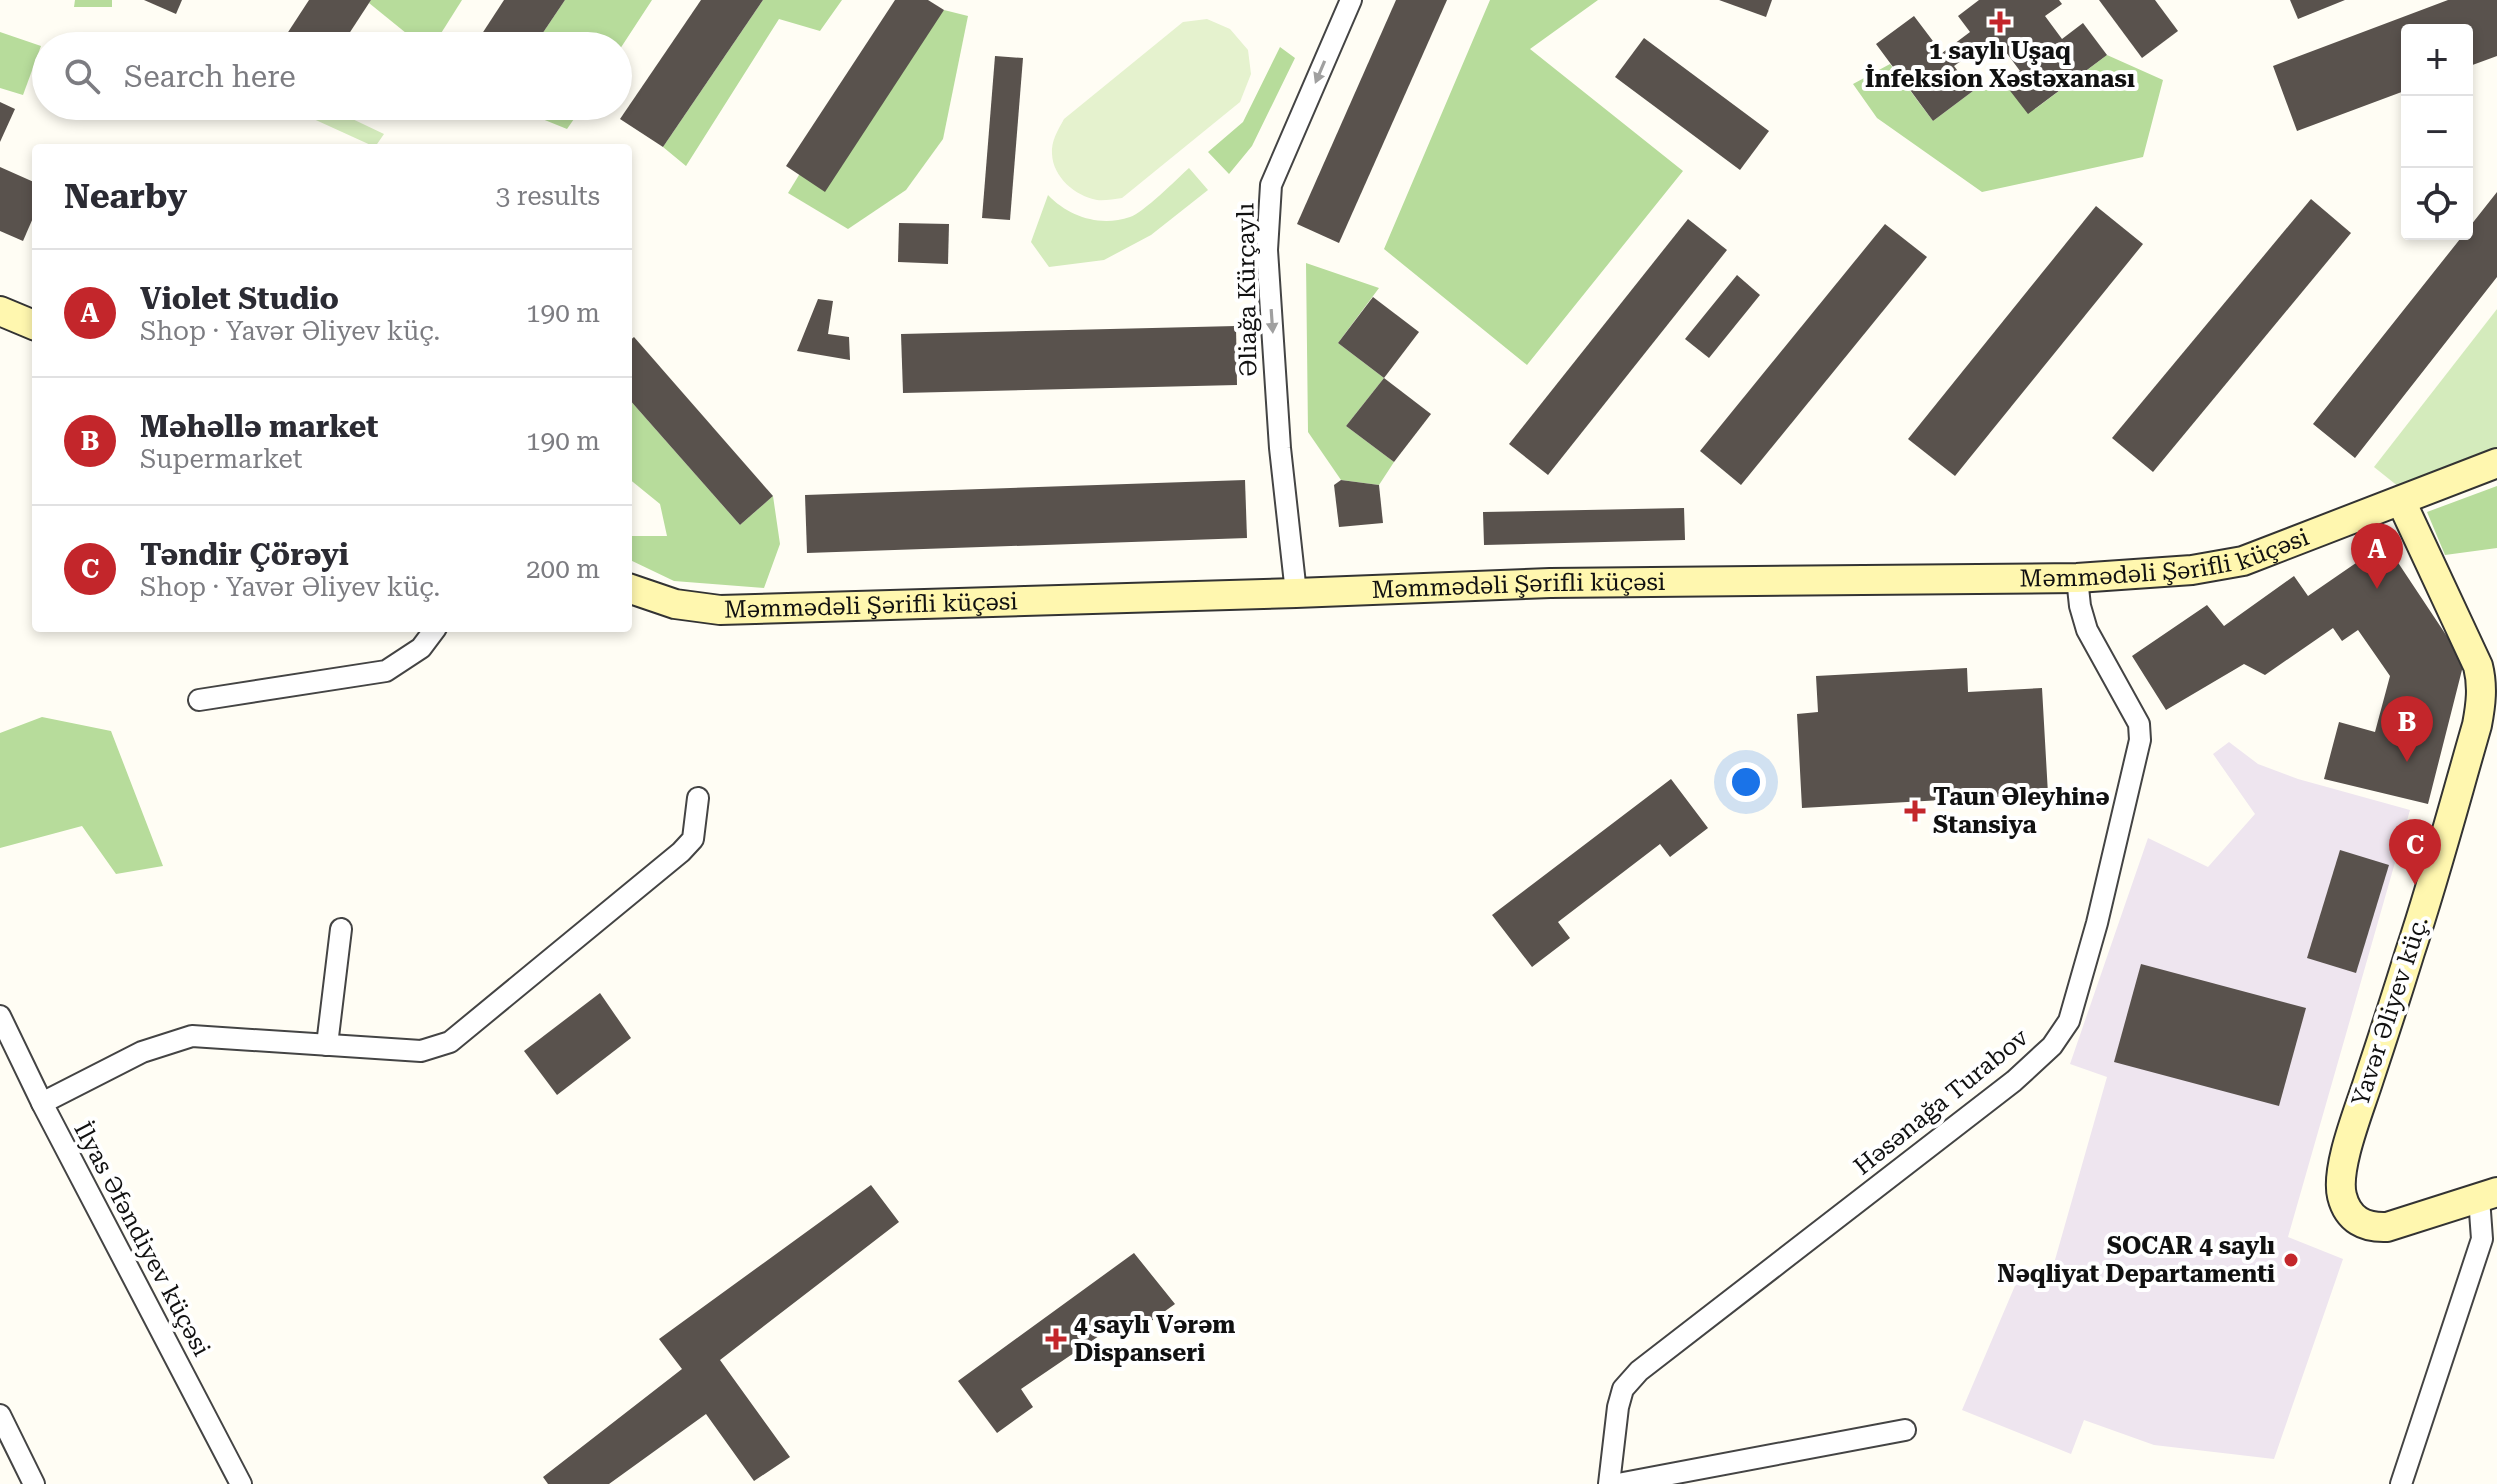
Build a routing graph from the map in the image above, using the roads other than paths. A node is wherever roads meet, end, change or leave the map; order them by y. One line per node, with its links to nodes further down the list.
1 (1351, 0): 8 (street, Əliağa Kürçaylı, one-way to 8)
2 (0, 311): 3 (street)
3 (32, 324)
4 (2497, 463): 5 (street, Məmmədəli Şərifli küçəsi)
5 (2401, 501): 6 (street, Məmmədəli Şərifli küçəsi); 10 (street, Yavər Əliyev küç.)
6 (2077, 578): 8 (street, Məmmədəli Şərifli küçəsi); 22 (street, Həsənağa Turabov)
7 (632, 589): 8 (street, Məmmədəli Şərifli küçəsi)
8 (1296, 593)
9 (433, 632): 11 (street)
10 (2488, 663): 17 (street, Yavər Əliyev küç.)
11 (199, 700)
12 (698, 798): 15 (street)
13 (341, 929): 15 (street)
14 (0, 1016): 16 (street, İlyas Əfəndiyev küçəsi)
15 (327, 1045): 16 (street)
16 (42, 1103): 21 (street, İlyas Əfəndiyev küçəsi)
17 (2488, 1195): 24 (street)
18 (0, 1415): 20 (street)
19 (1905, 1430): 23 (street)
20 (34, 1484)
21 (241, 1484)
22 (1609, 1484)
23 (1618, 1484)
24 (2401, 1484)

